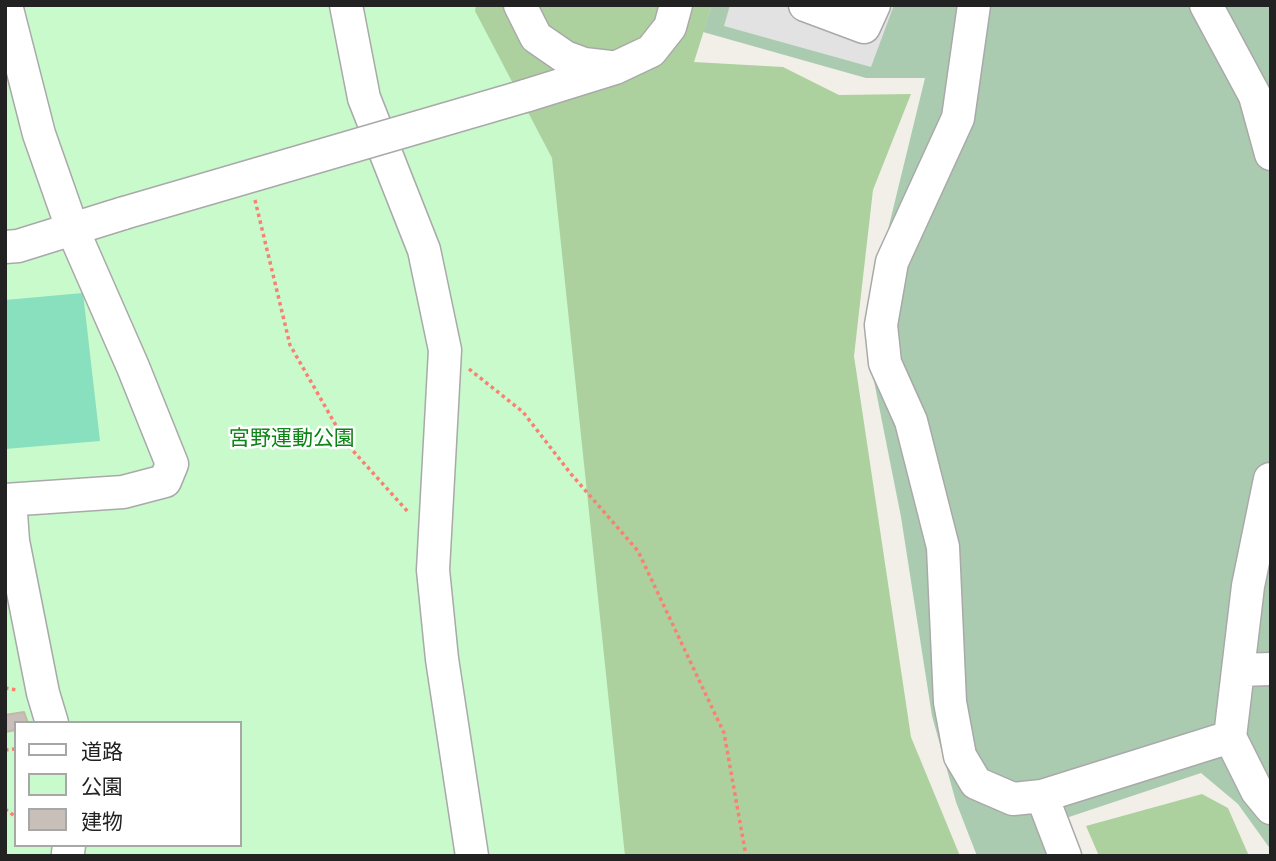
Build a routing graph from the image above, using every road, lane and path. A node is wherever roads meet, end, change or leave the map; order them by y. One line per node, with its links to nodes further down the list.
1 (6, 5): 12 (street)
2 (346, 5): 14 (street)
3 (520, 5): 9 (street)
4 (676, 5): 9 (street)
5 (805, 5): 6 (street)
6 (874, 5)
7 (974, 5): 22 (street)
8 (1206, 5): 10 (street)
9 (615, 68): 12 (street, bridge)
10 (1269, 144)
11 (253, 194): 17 (path)
12 (72, 228): 13 (street); 16 (street)
13 (5, 247)
14 (445, 350): 24 (street); 25 (path)
15 (1271, 478): 19 (street)
16 (8, 500): 20 (street)
17 (413, 522)
18 (1271, 669): 19 (street)
19 (1238, 670): 21 (street)
20 (51, 721)
21 (1230, 737): 22 (street); 23 (street)
22 (1042, 796): 26 (street)
23 (1271, 808)
24 (472, 856)
25 (746, 856)
26 (1065, 856)

